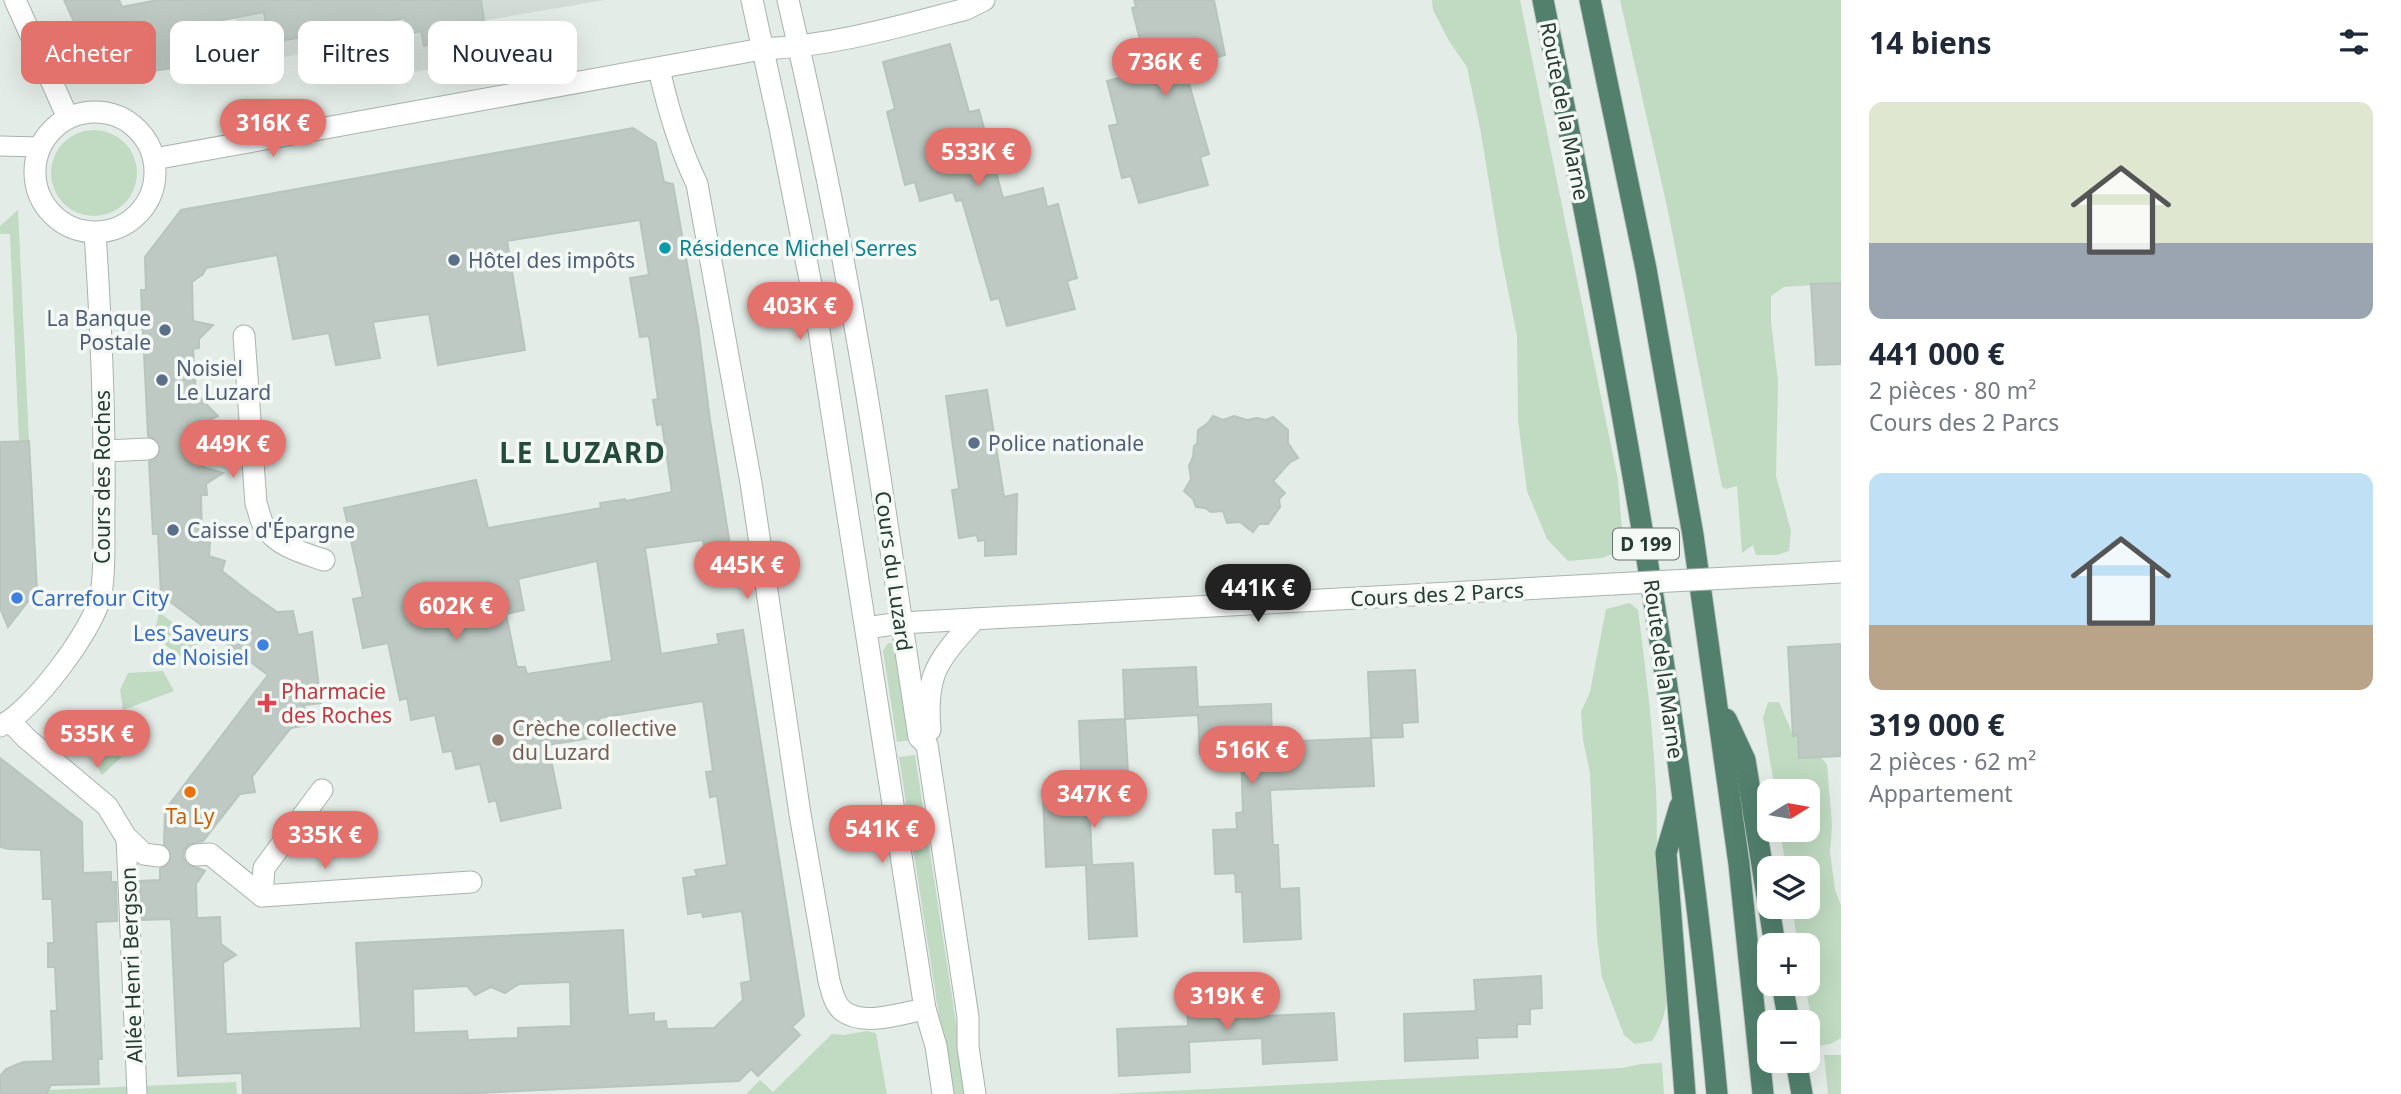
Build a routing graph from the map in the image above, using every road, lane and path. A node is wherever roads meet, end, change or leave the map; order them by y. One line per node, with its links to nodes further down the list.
1 (15, 0): 10 (street)
2 (752, 0): 8 (street, Cours du Luzard)
3 (788, 0): 7 (street, Cours du Luzard)
4 (984, 0): 7 (street)
5 (1543, 0): 29 (highway, Route de la Marne / D 199)
6 (1590, 0): 25 (highway, D 199)
7 (799, 48): 8 (street); 23 (street, Cours du Luzard)
8 (762, 49): 9 (street); 24 (street, Cours du Luzard)
9 (659, 69): 13 (street); 36 (street)
10 (68, 118): 12 (street); 13 (street)
11 (0, 146): 12 (street)
12 (40, 147): 14 (street)
13 (154, 159): 14 (street)
14 (95, 233): 19 (street, Cours des Roches)
15 (244, 336): 16 (street)
16 (251, 443): 17 (street); 20 (street)
17 (199, 447)
18 (148, 449): 19 (street)
19 (105, 451): 26 (street, Cours des Roches)
20 (324, 560)
21 (1841, 572): 22 (street, Cours des 2 Parcs, bridge)
22 (975, 619): 23 (street, Cours des 2 Parcs); 27 (street)
23 (901, 623): 24 (street, Cours des 2 Parcs); 27 (street, Cours du Luzard)
24 (866, 628): 36 (street, Cours du Luzard)
25 (1716, 698): 35 (highway); 43 (highway, D 199)
26 (5, 724): 30 (street)
27 (927, 745): 40 (street, Cours du Luzard)
28 (322, 790): 34 (street)
29 (1682, 797): 41 (highway); 42 (highway, Route de la Marne / D 199)
30 (126, 836): 32 (street); 38 (street, Allée Henri Bergson)
31 (196, 855): 34 (street)
32 (159, 856)
33 (471, 882): 34 (street)
34 (262, 896)
35 (1773, 933)
36 (925, 1009): 39 (street, Cours du Luzard)
37 (1798, 1073): 44 (highway)
38 (136, 1094)
39 (943, 1094)
40 (975, 1094)
41 (1685, 1094)
42 (1717, 1094)
43 (1763, 1094)
44 (1802, 1094)

